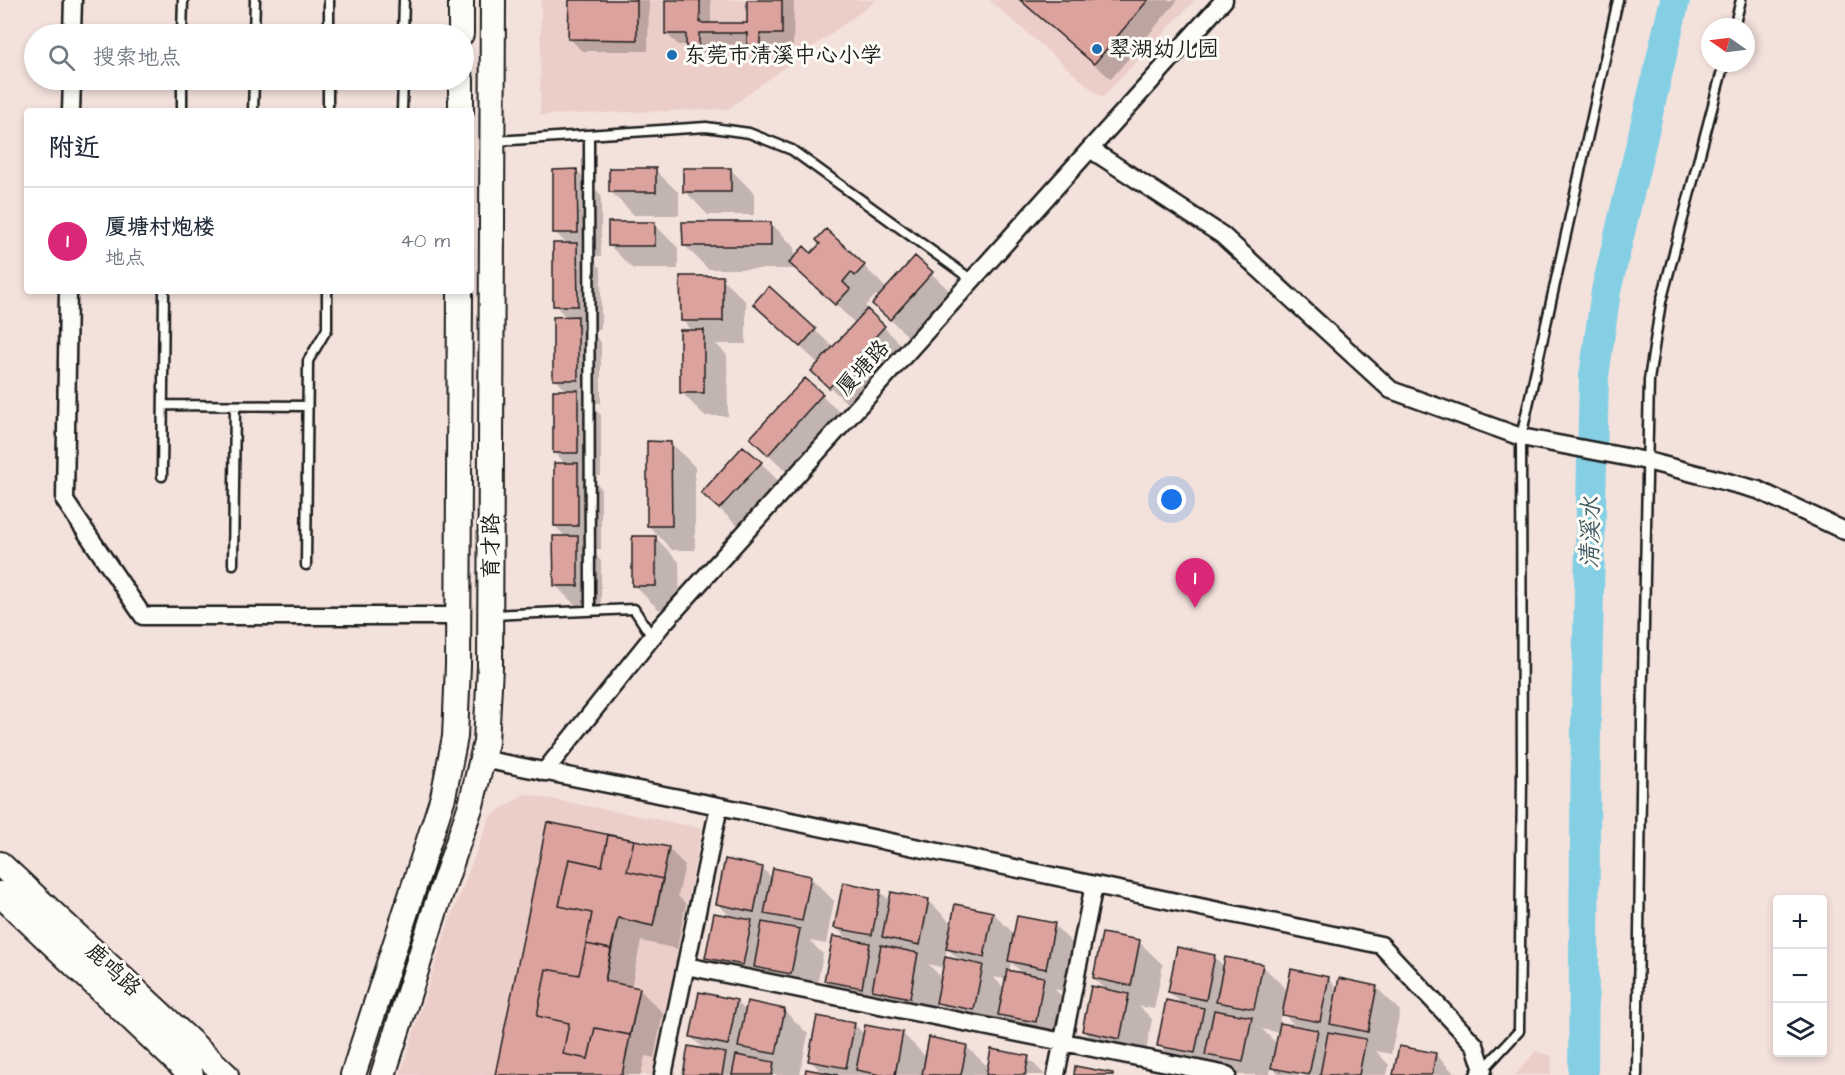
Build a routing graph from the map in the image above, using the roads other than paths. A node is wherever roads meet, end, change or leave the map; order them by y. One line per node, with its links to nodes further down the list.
1 (73, 0): 12 (street)
2 (183, 0): 13 (lane)
3 (255, 0): 14 (lane)
4 (329, 0): 15 (lane)
5 (404, 0): 16 (lane)
6 (461, 0): 17 (main road)
7 (493, 0): 32 (main road, 育才路)
8 (1224, 0): 33 (street, 厦塘路)
9 (1618, 0): 42 (lane)
10 (1741, 0): 11 (lane)
11 (1736, 18)
12 (72, 24)
13 (182, 24)
14 (254, 24)
15 (329, 24)
16 (403, 24)
17 (461, 24)
18 (1722, 72): 43 (lane)
19 (72, 90): 25 (street)
20 (182, 90): 26 (lane)
21 (254, 90): 27 (lane)
22 (328, 90): 28 (lane)
23 (403, 90): 29 (lane)
24 (461, 90): 30 (main road)
25 (71, 108)
26 (182, 108)
27 (253, 108)
28 (328, 108)
29 (402, 108)
30 (461, 108)
31 (589, 135): 32 (lane); 34 (lane); 48 (lane)
32 (492, 141): 49 (main road, 育才路)
33 (1090, 149): 34 (street, 厦塘路); 42 (street)
34 (972, 280): 51 (street, 厦塘路)
35 (68, 294): 50 (street)
36 (164, 294): 39 (lane)
37 (327, 294): 41 (lane)
38 (460, 294): 50 (main road, 育才路)
39 (163, 405): 40 (lane); 44 (lane)
40 (236, 406): 41 (lane); 46 (lane)
41 (307, 406): 47 (lane)
42 (1521, 437): 43 (street); 61 (lane)
43 (1647, 461): 45 (street); 68 (lane)
44 (162, 476)
45 (1845, 531)
46 (234, 564)
47 (306, 565)
48 (590, 610): 49 (lane); 51 (lane)
49 (491, 615): 52 (main road, 育才路)
50 (458, 616): 60 (main road, 育才路)
51 (652, 637): 53 (street, 厦塘路)
52 (482, 759): 53 (street); 64 (main road, 育才路)
53 (544, 772): 54 (street)
54 (719, 806): 56 (street); 58 (street)
55 (0, 864): 63 (main road, 鹿鸣路)
56 (1094, 885): 59 (street); 61 (street)
57 (0, 894): 62 (main road, 鹿鸣路)
58 (686, 966): 59 (street); 65 (street)
59 (1062, 1042): 66 (street); 67 (street)
60 (352, 1072)
61 (1481, 1072)
62 (191, 1075)
63 (226, 1075)
64 (382, 1075)
65 (663, 1075)
66 (1056, 1075)
67 (1227, 1075)
68 (1637, 1075)

